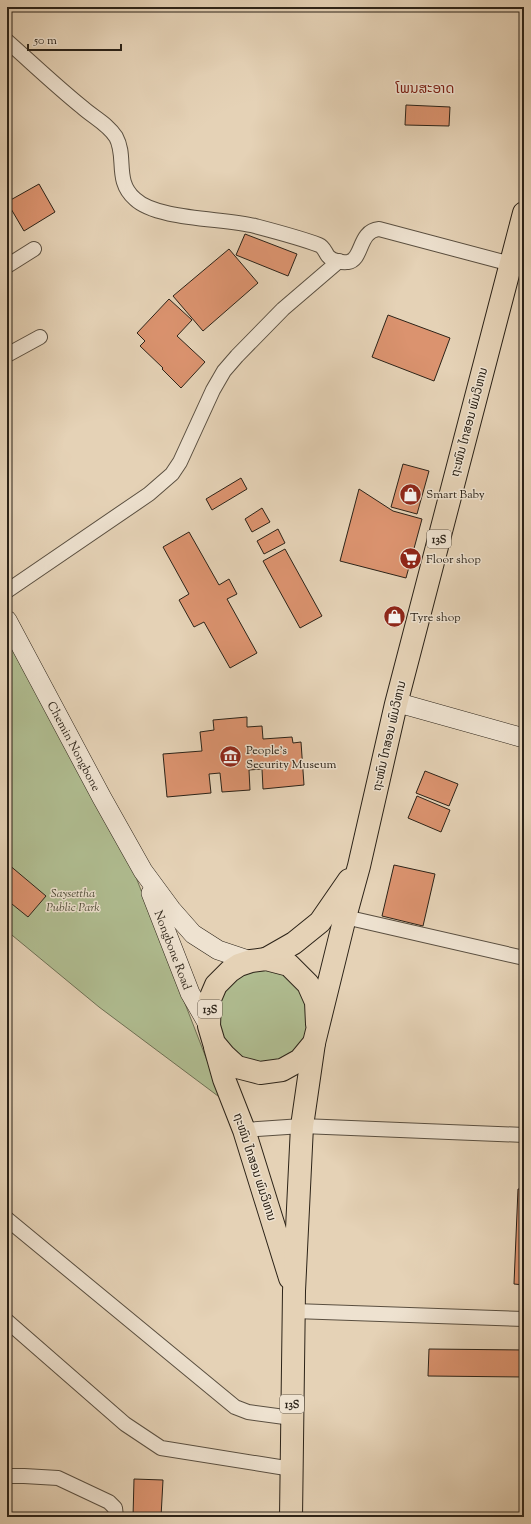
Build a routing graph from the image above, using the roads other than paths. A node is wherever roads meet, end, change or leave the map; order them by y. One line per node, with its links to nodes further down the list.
1 (7, 41): 5 (street)
2 (524, 213): 4 (highway, ຖະໜົນ ໄກສອນ ພົມວິຫານ / 13S)
3 (34, 249): 6 (street)
4 (517, 259): 5 (street); 11 (highway, ຖະໜົນ ໄກສອນ ພົມວິຫານ / 13S); 13 (highway, ຖະໜົນ ໄກສອນ ພົມວິຫານ / 13S)
5 (339, 261): 9 (street)
6 (7, 266)
7 (40, 337): 8 (street)
8 (7, 355)
9 (7, 591)
10 (7, 620): 14 (street, Chemin Nongbone)
11 (406, 705): 12 (street); 13 (highway, ຖະໜົນ ໄກສອນ ພົມວິຫານ / 13S)
12 (524, 738)
13 (359, 866): 15 (highway, ຖະໜົນ ໄກສອນ ພົມວິຫານ / 13S); 17 (highway, ຖະໜົນ ໄກສອນ ພົມວິຫານ / 13S)
14 (143, 871): 17 (street); 19 (street, Nongbone Road)
15 (345, 917): 16 (street); 18 (highway, ຖະໜົນ ໄກສອນ ພົມວິຫານ / 13S)
16 (524, 958)
17 (258, 960): 18 (highway, 13S); 19 (highway, 13S)
18 (315, 1033): 19 (highway, 13S); 20 (highway, ຖະໜົນ ໄກສອນ ພົມວິຫານ / 13S)
19 (212, 1034): 21 (highway, ຖະໜົນ ໄກສອນ ພົມວິຫານ / 13S)
20 (302, 1126): 21 (street); 22 (street); 24 (highway, ຖະໜົນ ໄກສອນ ພົມວິຫານ / 13S)
21 (244, 1130): 24 (highway, ຖະໜົນ ໄກສອນ ພົມວິຫານ / 13S)
22 (524, 1136)
23 (7, 1219): 27 (street)
24 (294, 1301): 25 (street); 27 (highway, ຖະໜົນ ໄກສອນ ພົມວິຫານ / 13S)
25 (524, 1319)
26 (7, 1320): 28 (street)
27 (292, 1418): 28 (highway, ຖະໜົນ ໄກສອນ ພົມວິຫານ / 13S)
28 (292, 1469): 31 (highway, ຖະໜົນ ໄກສອນ ພົມວິຫານ / 13S)
29 (7, 1476): 30 (street)
30 (116, 1517)
31 (291, 1517)

